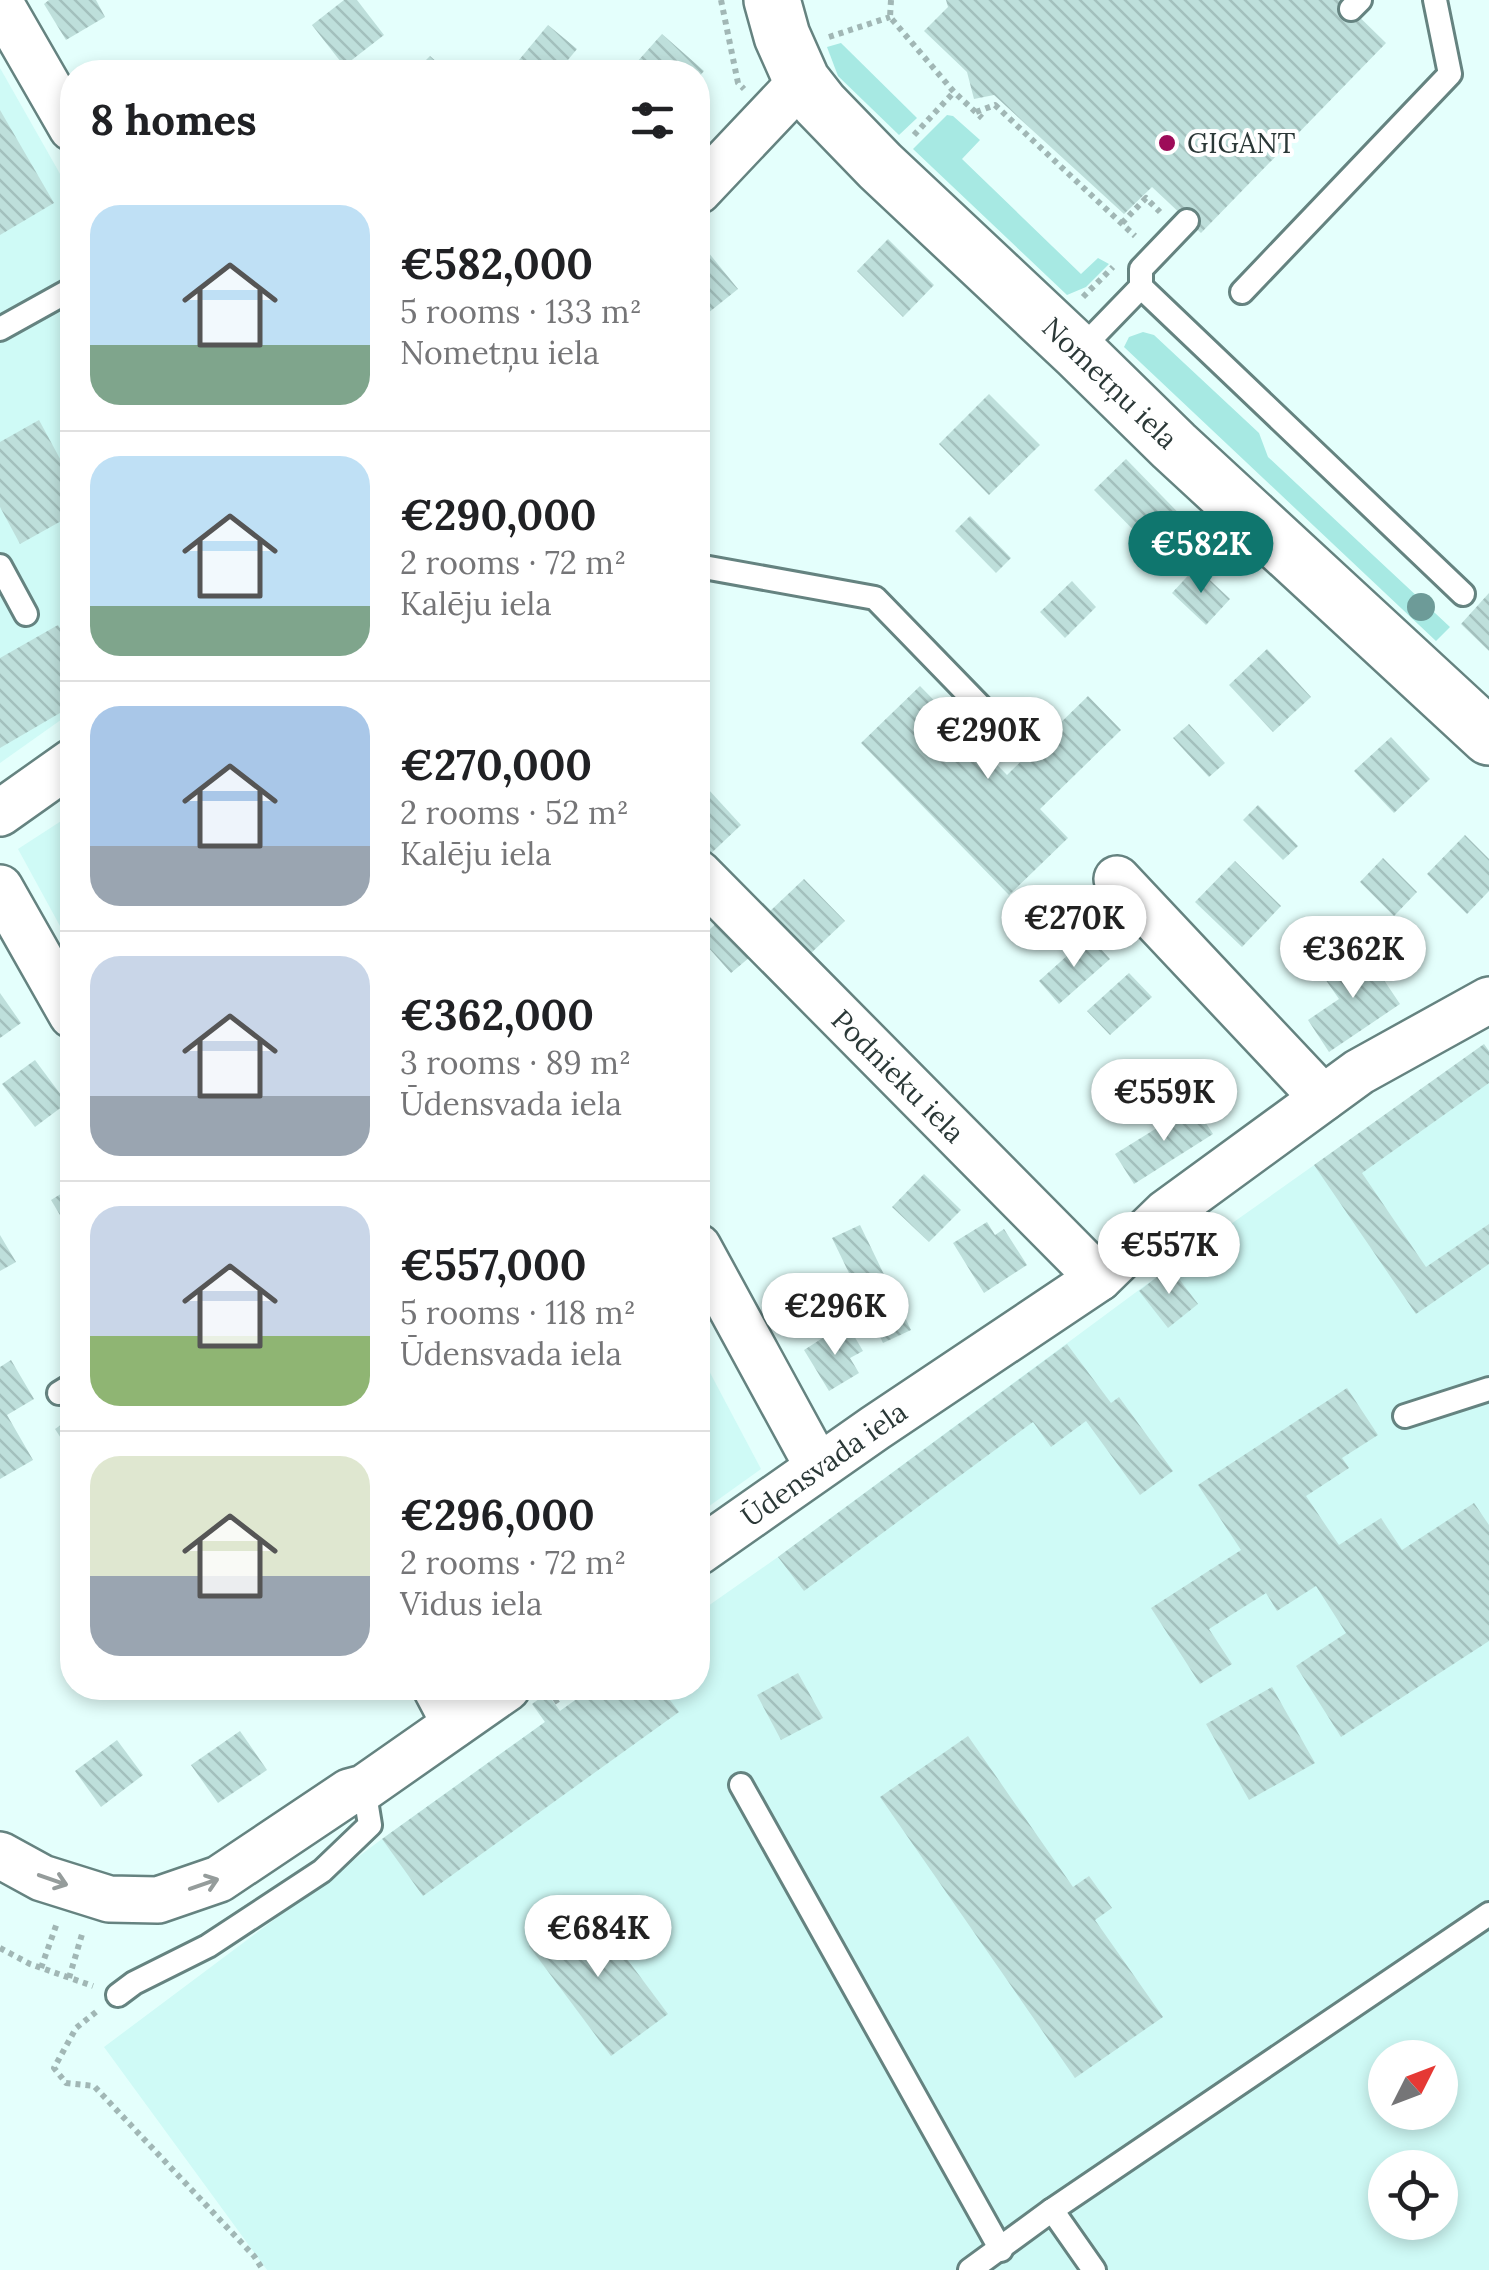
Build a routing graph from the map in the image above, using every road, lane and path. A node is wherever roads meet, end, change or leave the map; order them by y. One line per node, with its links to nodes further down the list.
1 (891, 0): 4 (path)
2 (1435, 0): 13 (lane)
3 (0, 3): 7 (street)
4 (890, 17): 5 (path); 6 (path)
5 (795, 31): 9 (street); 16 (street, Nometņu iela)
6 (954, 92): 8 (path); 11 (path)
7 (60, 107)
8 (924, 126)
9 (710, 171)
10 (1187, 221): 12 (lane)
11 (1139, 240)
12 (1141, 287): 16 (lane); 19 (lane)
13 (1242, 292)
14 (60, 296): 15 (lane)
15 (0, 329)
16 (1078, 352): 21 (street, Nometņu iela)
17 (0, 566): 20 (lane)
18 (710, 568): 22 (lane)
19 (1463, 594)
20 (26, 614)
21 (1489, 737)
22 (1011, 738)
23 (60, 770): 24 (street)
24 (0, 813)
25 (1117, 880): 30 (street)
26 (710, 885): 32 (street, Podnieku iela)
27 (0, 888): 28 (street)
28 (60, 994)
29 (1489, 1000): 30 (street, Ūdensvada iela)
30 (1323, 1098): 32 (street, Ūdensvada iela)
31 (710, 1269): 35 (street)
32 (1099, 1278): 35 (street, Ūdensvada iela)
33 (1489, 1389): 34 (lane)
34 (1405, 1416)
35 (818, 1467): 36 (street, Ūdensvada iela)
36 (710, 1544)
37 (557, 1700): 38 (path)
38 (554, 1702)
39 (445, 1706): 41 (street)
40 (741, 1785): 51 (lane)
41 (356, 1790): 43 (street, one-way to 41); 49 (lane)
42 (0, 1855): 43 (street, one-way to 43)
43 (96, 1913): 48 (path)
44 (1489, 1914): 50 (lane)
45 (58, 1922): 47 (path)
46 (0, 1948): 47 (path)
47 (41, 1968): 48 (path)
48 (69, 1978): 49 (path)
49 (118, 1995): 52 (path)
50 (1052, 2210): 51 (lane); 54 (lane)
51 (1000, 2250): 53 (lane)
52 (264, 2270)
53 (970, 2270)
54 (1094, 2270)

